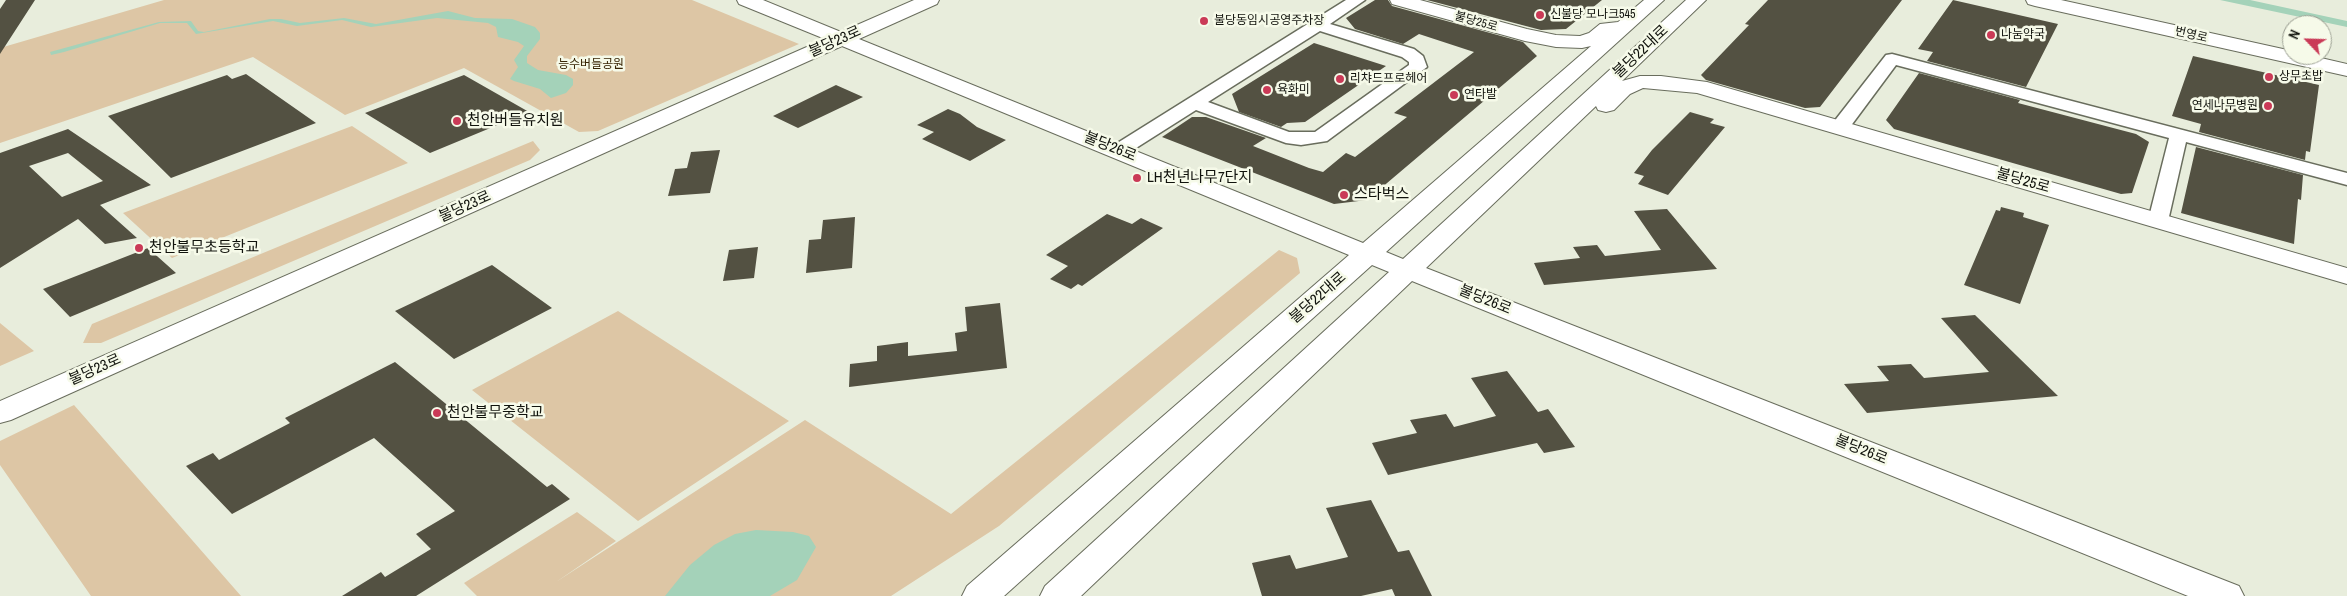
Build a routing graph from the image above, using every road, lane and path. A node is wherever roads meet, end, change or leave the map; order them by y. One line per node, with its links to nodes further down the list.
1 (746, 0): 13 (street, 불당26로)
2 (930, 0): 13 (street, 불당23로)
3 (1357, 0): 10 (street)
4 (1399, 0): 12 (street, 불당25로)
5 (1655, 0): 9 (street, 불당22대로)
6 (1697, 0): 11 (street, 불당22대로)
7 (2035, 0): 17 (street, 번영로)
8 (2100, 0): 14 (street, 번영로)
9 (1628, 24): 12 (street); 19 (street, 불당22대로)
10 (1318, 25): 20 (street); 20 (street)
11 (1662, 32): 18 (street); 21 (street, 불당22대로)
12 (1525, 35): 19 (street)
13 (841, 39): 24 (street, 불당26로); 30 (street, 불당23로)
14 (2282, 40)
15 (2332, 51): 16 (street)
16 (2347, 54)
17 (2347, 70)
18 (1699, 87): 21 (street); 22 (street, 불당25로)
19 (1543, 99): 27 (street, 불당22대로)
20 (1194, 103): 24 (street)
21 (1581, 108): 28 (street, 불당22대로)
22 (1840, 127): 23 (street); 26 (street, 불당25로)
23 (2179, 134): 25 (street); 26 (street)
24 (1118, 151): 27 (street, 불당26로)
25 (2347, 179)
26 (2158, 221): 29 (street, 불당25로)
27 (1368, 254): 28 (street, 불당26로); 31 (street, 불당22대로)
28 (1407, 269): 32 (street, 불당22대로); 33 (street, 불당26로)
29 (2347, 276)
30 (0, 413)
31 (980, 596)
32 (1058, 596)
33 (2226, 596)

